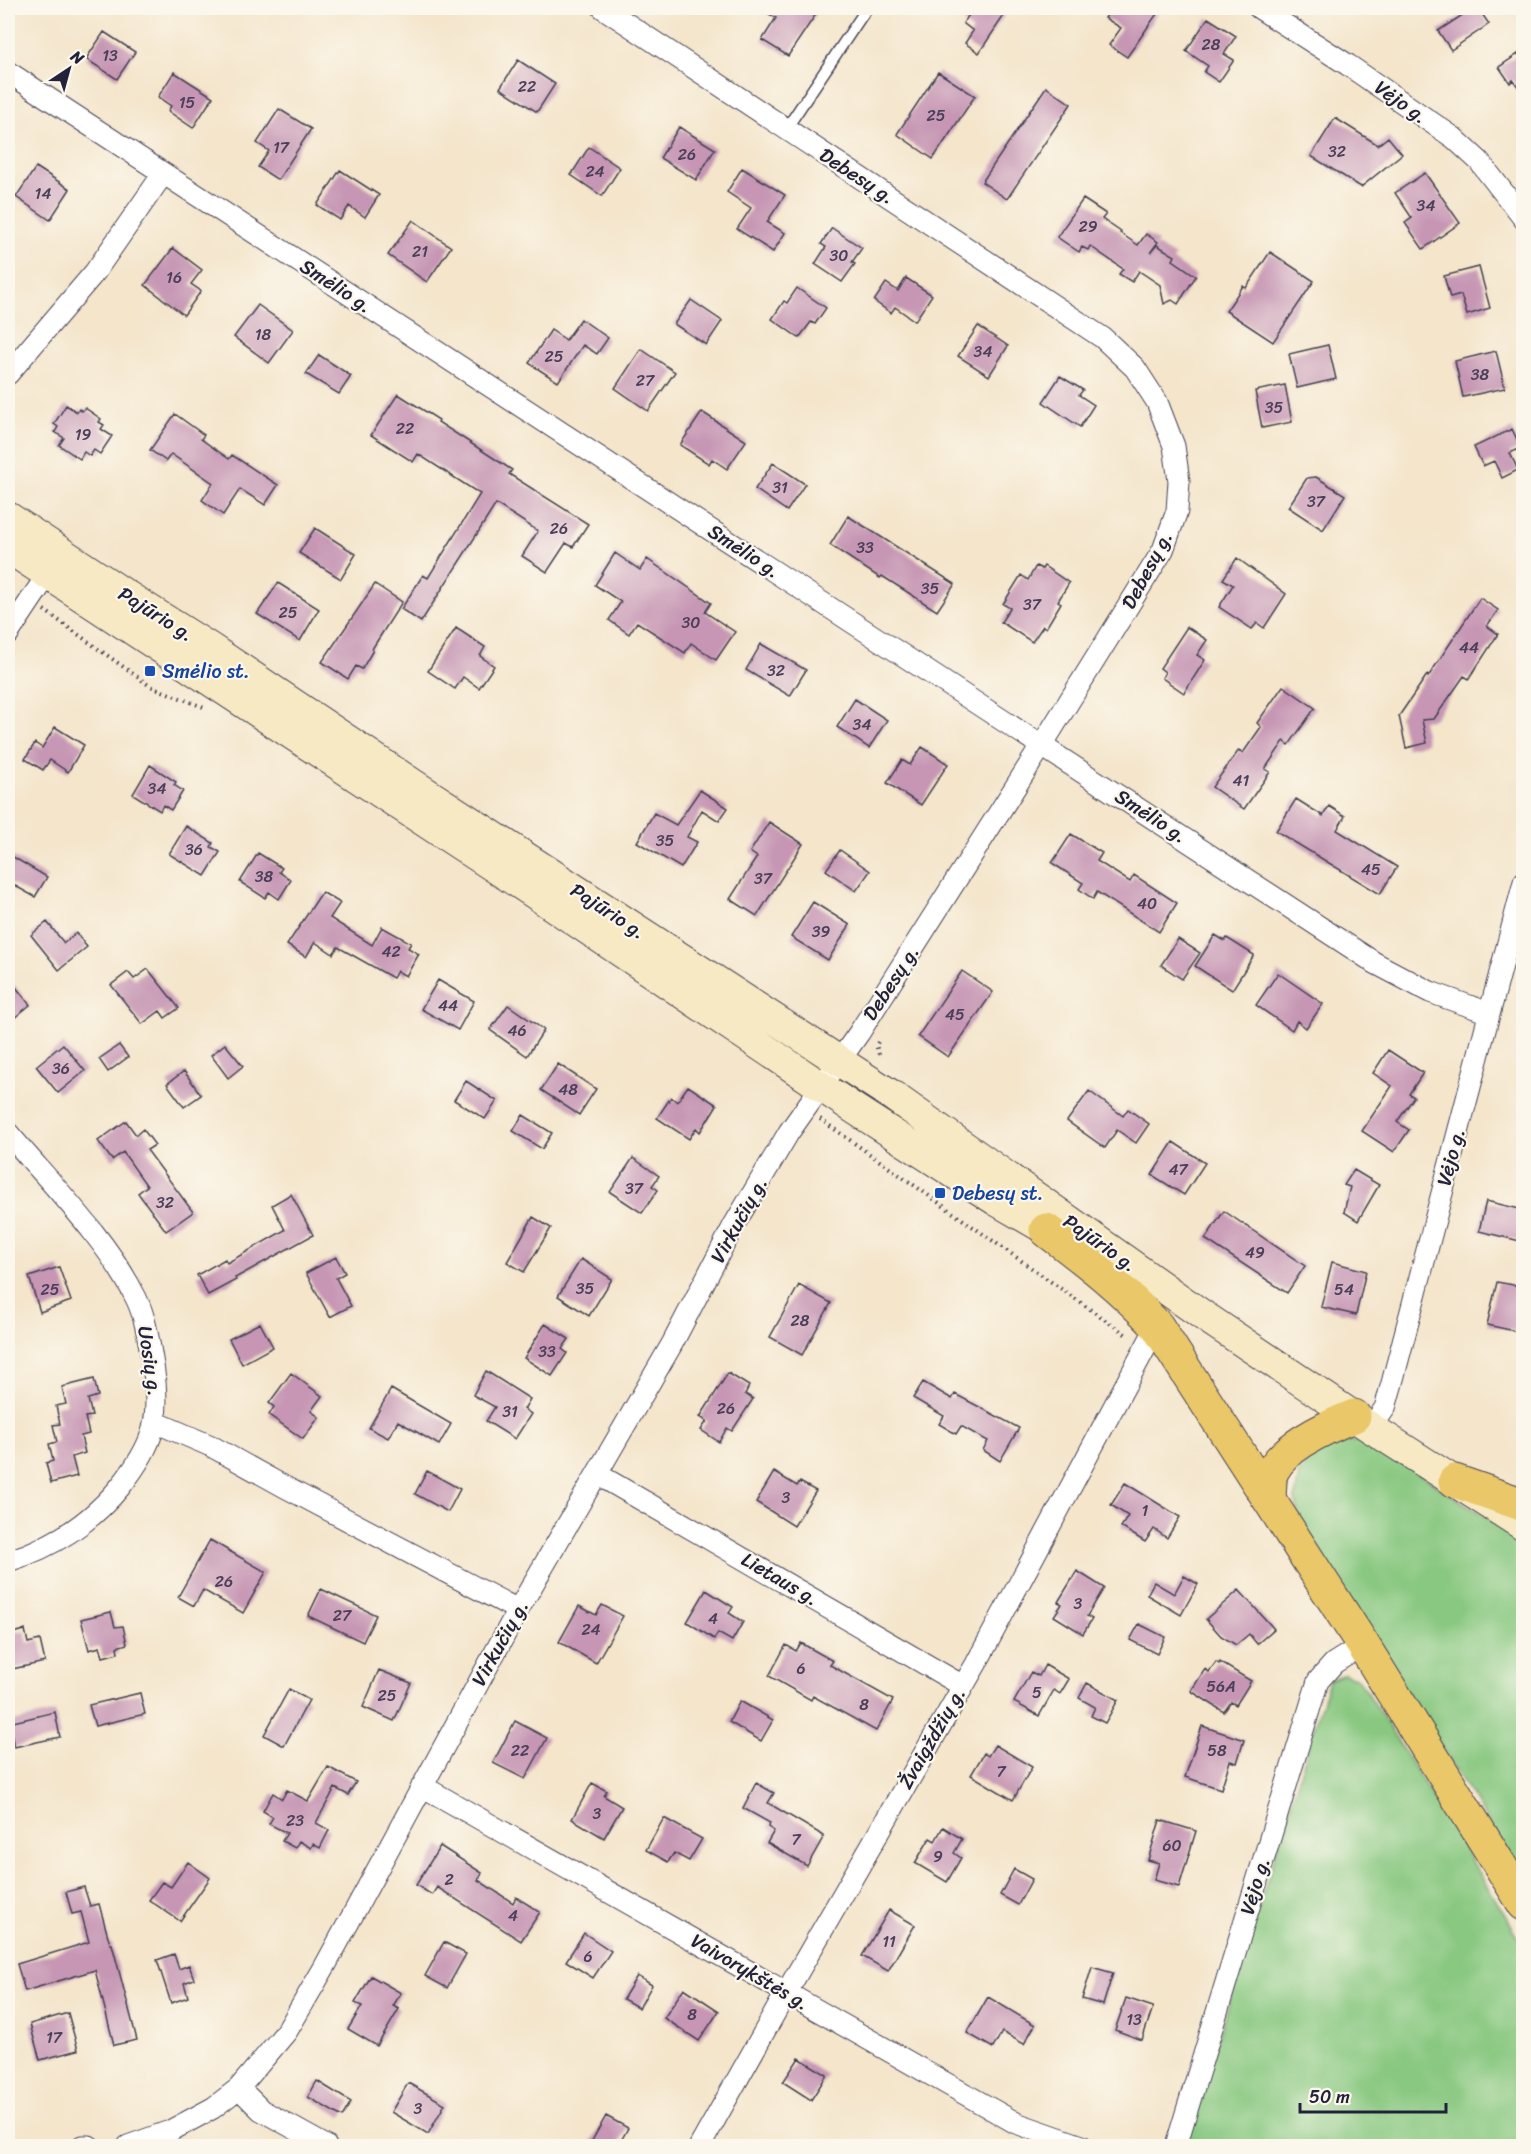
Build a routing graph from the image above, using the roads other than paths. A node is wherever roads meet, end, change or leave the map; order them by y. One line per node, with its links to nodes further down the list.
1 (603, 8): 5 (street, Debesų g.)
2 (867, 8): 5 (lane)
3 (1259, 8): 7 (street, Vėjo g.)
4 (8, 72): 6 (street, Smėlio g.)
5 (786, 129): 13 (street, Debesų g.)
6 (163, 174): 8 (street); 13 (street, Smėlio g.)
7 (1524, 219)
8 (8, 374)
9 (8, 517): 16 (main road, Pajūrio g.)
10 (8, 548): 11 (main road, Pajūrio g.)
11 (48, 574): 12 (street); 17 (main road, Pajūrio g.)
12 (8, 634)
13 (1042, 745): 15 (street, Smėlio g.); 16 (street, Debesų g.)
14 (1524, 882): 15 (street, Vėjo g.)
15 (1489, 1013): 23 (street, Vėjo g.)
16 (839, 1061): 17 (street, Debesų g.); 20 (main road, Pajūrio g.)
17 (821, 1086): 19 (main road, Pajūrio g.); 24 (street, Virkučių g.)
18 (8, 1133): 22 (street, Uosių g.)
19 (1046, 1230): 20 (main road, Pajūrio g.); 21 (highway)
20 (1201, 1314): 23 (main road, Pajūrio g.)
21 (1151, 1337): 26 (highway); 32 (street, Žvaigždžių g.)
22 (156, 1422): 29 (street, Uosių g.); 30 (street)
23 (1362, 1422): 25 (main road, Pajūrio g.); 26 (highway)
24 (597, 1474): 30 (street, Virkučių g.); 32 (street, Lietaus g.)
25 (1455, 1481): 27 (highway); 28 (main road, Pajūrio g.)
26 (1269, 1497): 31 (highway)
27 (1524, 1505)
28 (1524, 1526)
29 (8, 1561)
30 (518, 1610): 33 (street, Virkučių g.)
31 (1363, 1645): 34 (highway); 43 (street, Vėjo g.)
32 (963, 1686): 35 (street, Žvaigždžių g.)
33 (422, 1786): 35 (street, Vaivorykštės g.); 36 (street, Virkučių g.)
34 (1524, 1904)
35 (786, 1993): 41 (street, Žvaigždžių g.); 42 (street, Vaivorykštės g.)
36 (239, 2088): 39 (street, Virkučių g.); 40 (street)
37 (82, 2146): 38 (street)
38 (89, 2146)
39 (128, 2146)
40 (326, 2146)
41 (700, 2146)
42 (1082, 2146)
43 (1176, 2146)

